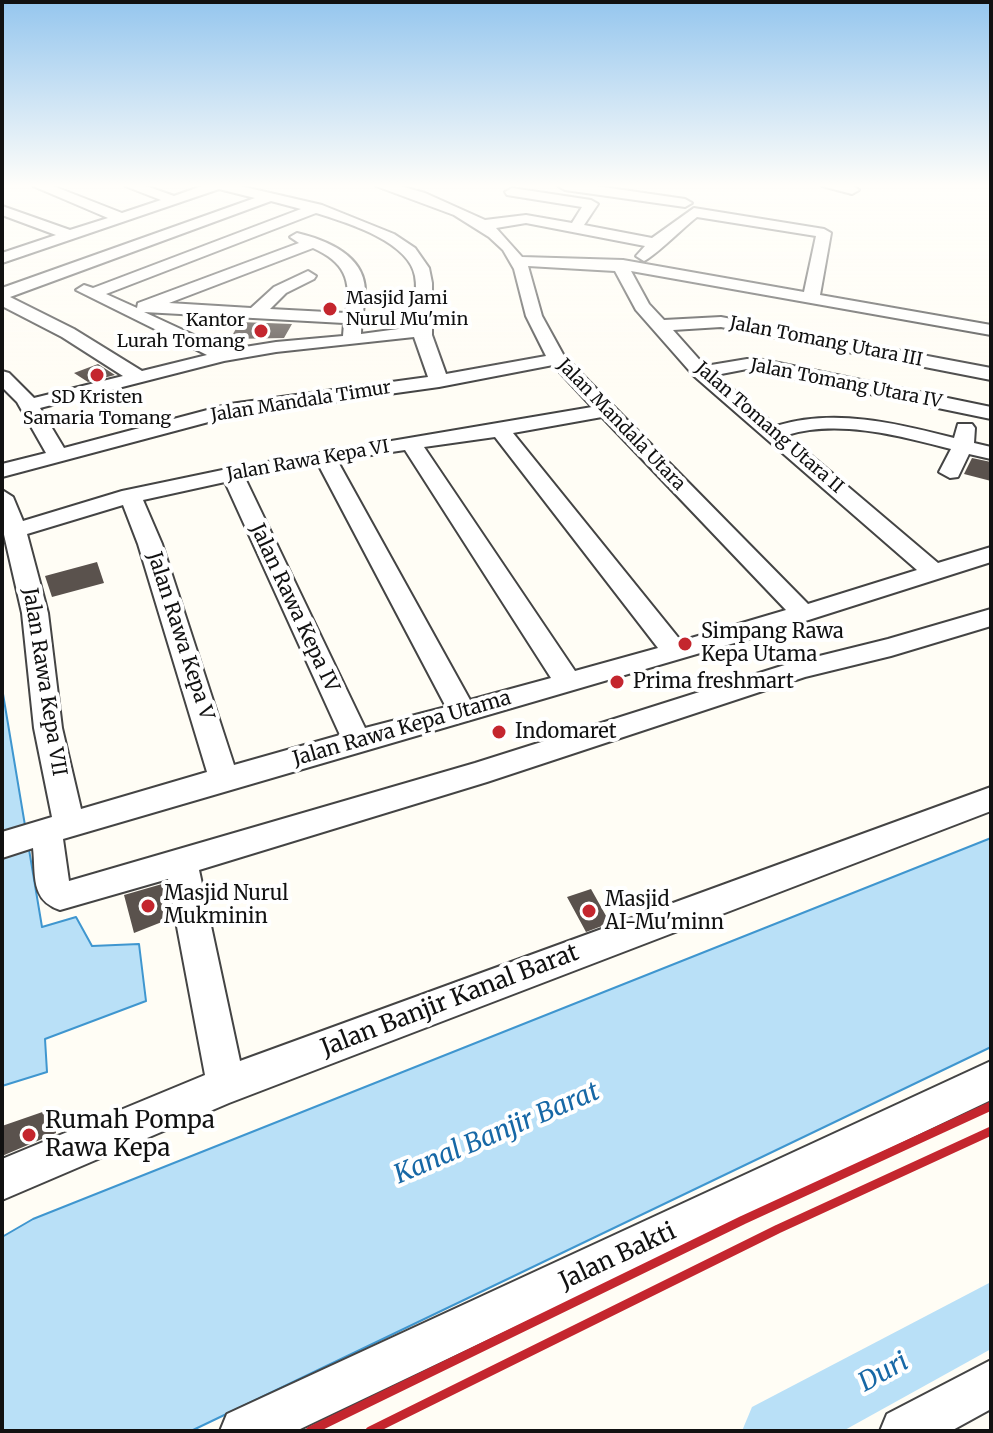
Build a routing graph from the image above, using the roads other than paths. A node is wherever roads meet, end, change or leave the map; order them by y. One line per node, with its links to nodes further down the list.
1 (113, 253): 11 (street)
2 (200, 253): 13 (street)
3 (286, 253): 16 (street)
4 (337, 253): 18 (street)
5 (412, 253): 21 (street)
6 (509, 253): 9 (street, Jalan Mandala Utara)
7 (644, 253): 10 (street)
8 (819, 253): 15 (street)
9 (518, 261): 10 (street); 24 (street, Jalan Mandala Utara)
10 (629, 266): 15 (street); 19 (street, Jalan Tomang Utara II)
11 (54, 274): 13 (street); 14 (street)
12 (308, 276): 17 (street)
13 (92, 294): 16 (street)
14 (2, 297): 28 (street)
15 (811, 298): 20 (street)
16 (138, 310): 17 (street); 23 (street)
17 (255, 313): 18 (street)
18 (351, 318): 22 (street)
19 (659, 325): 25 (street, Jalan Tomang Utara II); 26 (street, Jalan Tomang Utara III)
20 (990, 330): 26 (street)
21 (422, 331): 22 (street); 29 (street)
22 (352, 341): 23 (street)
23 (224, 356): 28 (street)
24 (557, 359): 29 (street, Jalan Mandala Timur); 33 (street, Jalan Mandala Utara)
25 (701, 372): 32 (street, Jalan Tomang Utara IV); 36 (street, Jalan Tomang Utara II)
26 (984, 373): 32 (street)
27 (2, 377): 30 (street)
28 (140, 378): 30 (street)
29 (439, 381): 40 (street, Jalan Mandala Timur)
30 (27, 402): 31 (street); 40 (street)
31 (2, 405)
32 (969, 408): 34 (street, Jalan Tomang Utara IV); 38 (street)
33 (605, 410): 35 (street, Jalan Rawa Kepa VI); 50 (street, Jalan Mandala Utara)
34 (991, 413)
35 (500, 430): 37 (street, Jalan Rawa Kepa VI); 52 (street)
36 (773, 433): 38 (street); 49 (street, Jalan Tomang Utara II)
37 (411, 443): 41 (street, Jalan Rawa Kepa VI); 53 (street)
38 (963, 446): 39 (street); 43 (street)
39 (991, 453)
40 (57, 454): 42 (street, Jalan Mandala Timur)
41 (324, 456): 44 (street, Jalan Rawa Kepa VI); 54 (street)
42 (2, 471)
43 (950, 472)
44 (232, 474): 45 (street, Jalan Rawa Kepa VI); 55 (street, Jalan Rawa Kepa IV)
45 (130, 496): 47 (street, Jalan Rawa Kepa VI); 56 (street, Jalan Rawa Kepa V)
46 (2, 497): 47 (street, Jalan Rawa Kepa VII)
47 (15, 530): 58 (street, Jalan Rawa Kepa VII)
48 (991, 554): 49 (street, Jalan Rawa Kepa Utama)
49 (935, 573): 50 (street, Jalan Rawa Kepa Utama)
50 (802, 612): 52 (street, Jalan Rawa Kepa Utama)
51 (991, 617): 60 (street)
52 (674, 650): 53 (street, Jalan Rawa Kepa Utama)
53 (568, 682): 54 (street, Jalan Rawa Kepa Utama)
54 (463, 713): 55 (street, Jalan Rawa Kepa Utama)
55 (357, 741): 56 (street, Jalan Rawa Kepa Utama)
56 (224, 778): 58 (street, Jalan Rawa Kepa Utama)
57 (991, 799): 62 (street, Jalan Banjir Kanal Barat)
58 (51, 829): 59 (street, Jalan Rawa Kepa Utama); 60 (street, Jalan Rawa Kepa VII)
59 (2, 845)
60 (181, 862): 62 (street)
61 (991, 1080): 65 (street, Jalan Bakti)
62 (226, 1085): 63 (street, Jalan Banjir Kanal Barat)
63 (2, 1180)
64 (991, 1383): 66 (street)
65 (244, 1431)
66 (904, 1431)

